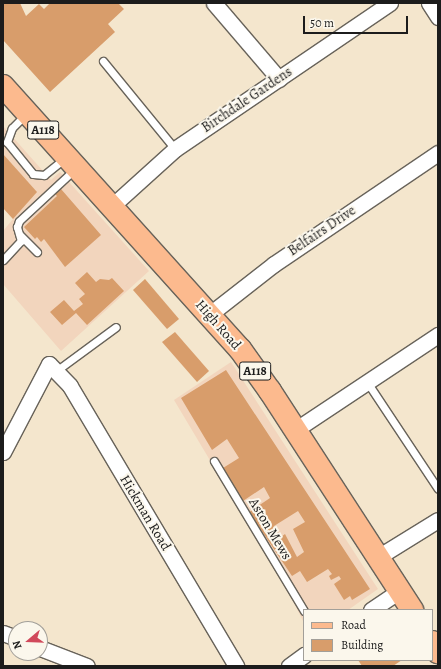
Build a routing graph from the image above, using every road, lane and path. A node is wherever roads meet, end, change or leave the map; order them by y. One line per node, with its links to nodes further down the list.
1 (214, 3): 6 (street)
2 (390, 3): 6 (street, Birchdale Gardens)
3 (429, 3): 4 (street)
4 (438, 17)
5 (104, 61): 9 (lane)
6 (280, 79): 9 (street, Birchdale Gardens)
7 (3, 86): 8 (main road, High Road / A118)
8 (27, 113): 11 (main road, High Road / A118); 11 (lane)
9 (175, 149): 12 (street, Birchdale Gardens)
10 (438, 153): 16 (street, Belfairs Drive)
11 (71, 162): 12 (main road, High Road / A118); 13 (lane)
12 (112, 206): 16 (main road, High Road / A118)
13 (19, 234): 14 (lane); 15 (lane)
14 (37, 252)
15 (3, 260)
16 (210, 314): 21 (main road, High Road / A118)
17 (116, 327): 19 (lane)
18 (438, 335): 20 (street)
19 (52, 367): 22 (street); 34 (street, Hickman Road)
20 (367, 382): 21 (street); 24 (lane)
21 (295, 430): 26 (main road, High Road / A118)
22 (3, 452)
23 (214, 461): 28 (lane, Aston Mews)
24 (438, 489)
25 (438, 520): 26 (street)
26 (378, 557): 27 (main road, High Road / A118)
27 (400, 591): 29 (street); 30 (main road, High Road / A118)
28 (303, 609)
29 (373, 609)
30 (411, 609)
31 (48, 651): 33 (street)
32 (303, 656): 35 (street)
33 (87, 666)
34 (236, 666)
35 (289, 666)

